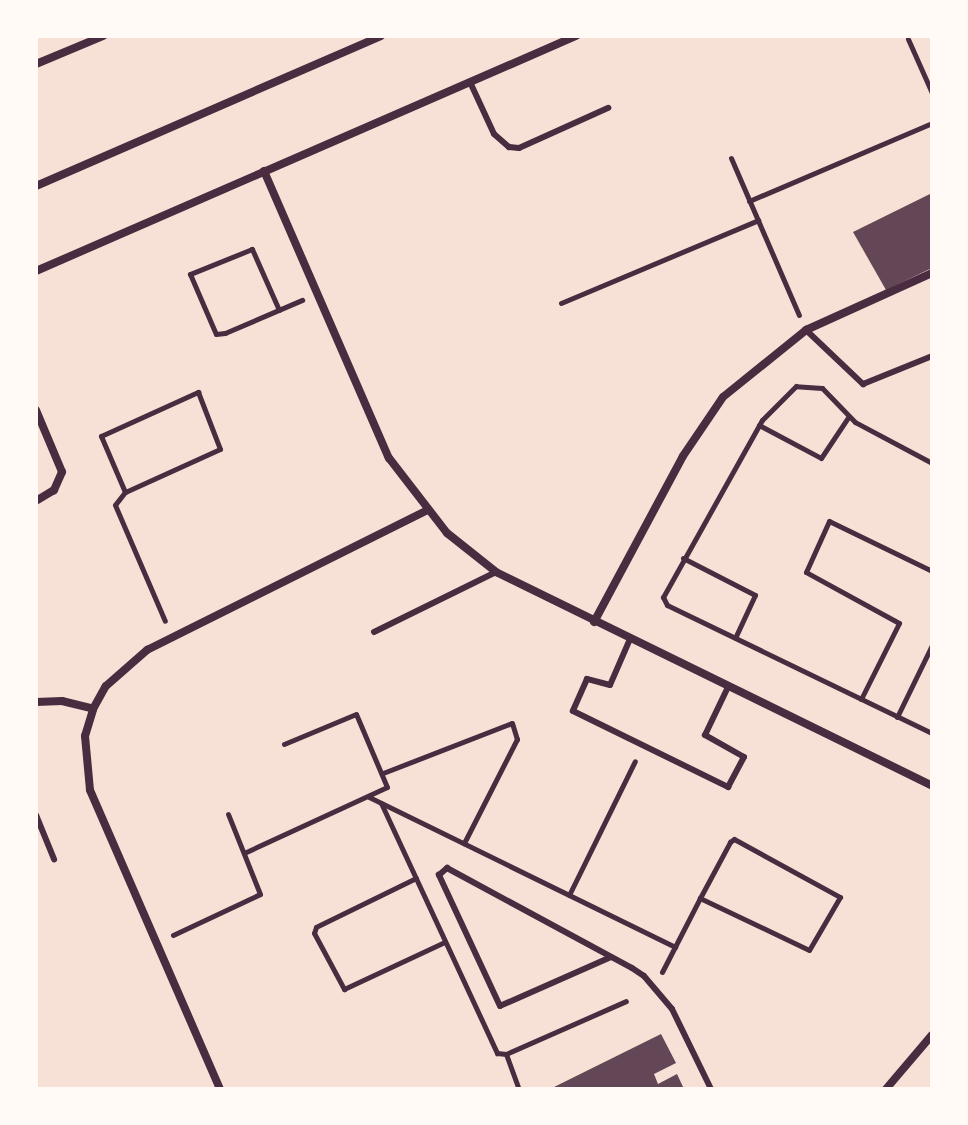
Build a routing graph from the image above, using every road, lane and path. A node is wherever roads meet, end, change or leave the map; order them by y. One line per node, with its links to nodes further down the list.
1 (103, 36): 5 (street)
2 (381, 36): 12 (street)
3 (576, 36): 6 (street)
4 (908, 39): 7 (path)
5 (36, 64)
6 (470, 82): 8 (lane); 11 (street)
7 (932, 93)
8 (608, 108)
9 (932, 123): 13 (path)
10 (731, 158): 13 (path)
11 (264, 171): 15 (street); 17 (street)
12 (36, 186)
13 (749, 201): 14 (path)
14 (758, 220): 18 (path); 20 (path)
15 (36, 271)
16 (932, 273): 20 (street)
17 (317, 294): 19 (path); 28 (street)
18 (561, 303)
19 (279, 310): 19 (path)
20 (806, 330): 21 (lane); 32 (street)
21 (932, 356)
22 (36, 410): 27 (street)
23 (849, 416): 24 (path); 24 (path); 25 (path)
24 (759, 425): 29 (path)
25 (932, 463)
26 (125, 492): 26 (path); 34 (path)
27 (36, 501)
28 (426, 511): 31 (street); 34 (street)
29 (683, 558): 35 (path); 35 (path)
30 (932, 571): 39 (path)
31 (496, 572): 32 (street); 33 (lane)
32 (594, 622): 36 (street)
33 (374, 632)
34 (173, 638): 41 (street)
35 (735, 638): 39 (path)
36 (630, 639): 38 (street); 45 (lane)
37 (932, 645): 42 (path)
38 (728, 687): 45 (lane); 47 (street)
39 (861, 699): 42 (path)
40 (36, 702): 41 (street)
41 (93, 709): 57 (street)
42 (897, 717): 43 (path)
43 (932, 733)
44 (284, 744): 46 (path)
45 (642, 745): 55 (path)
46 (383, 773): 48 (path); 51 (path)
47 (932, 786)
48 (369, 797): 51 (path); 52 (path)
49 (228, 814): 52 (path)
50 (36, 815): 53 (lane)
51 (464, 843): 55 (path)
52 (244, 853): 57 (path)
53 (54, 859)
54 (416, 878): 58 (path)
55 (569, 895): 59 (path)
56 (700, 898): 56 (path); 59 (path)
57 (156, 942): 64 (street)
58 (445, 942)
59 (675, 947): 61 (path)
60 (611, 957): 60 (lane); 61 (lane)
61 (655, 986): 66 (lane)
62 (932, 1035): 67 (street)
63 (506, 1054): 65 (path)
64 (220, 1089)
65 (519, 1089)
66 (711, 1089)
67 (886, 1089)

